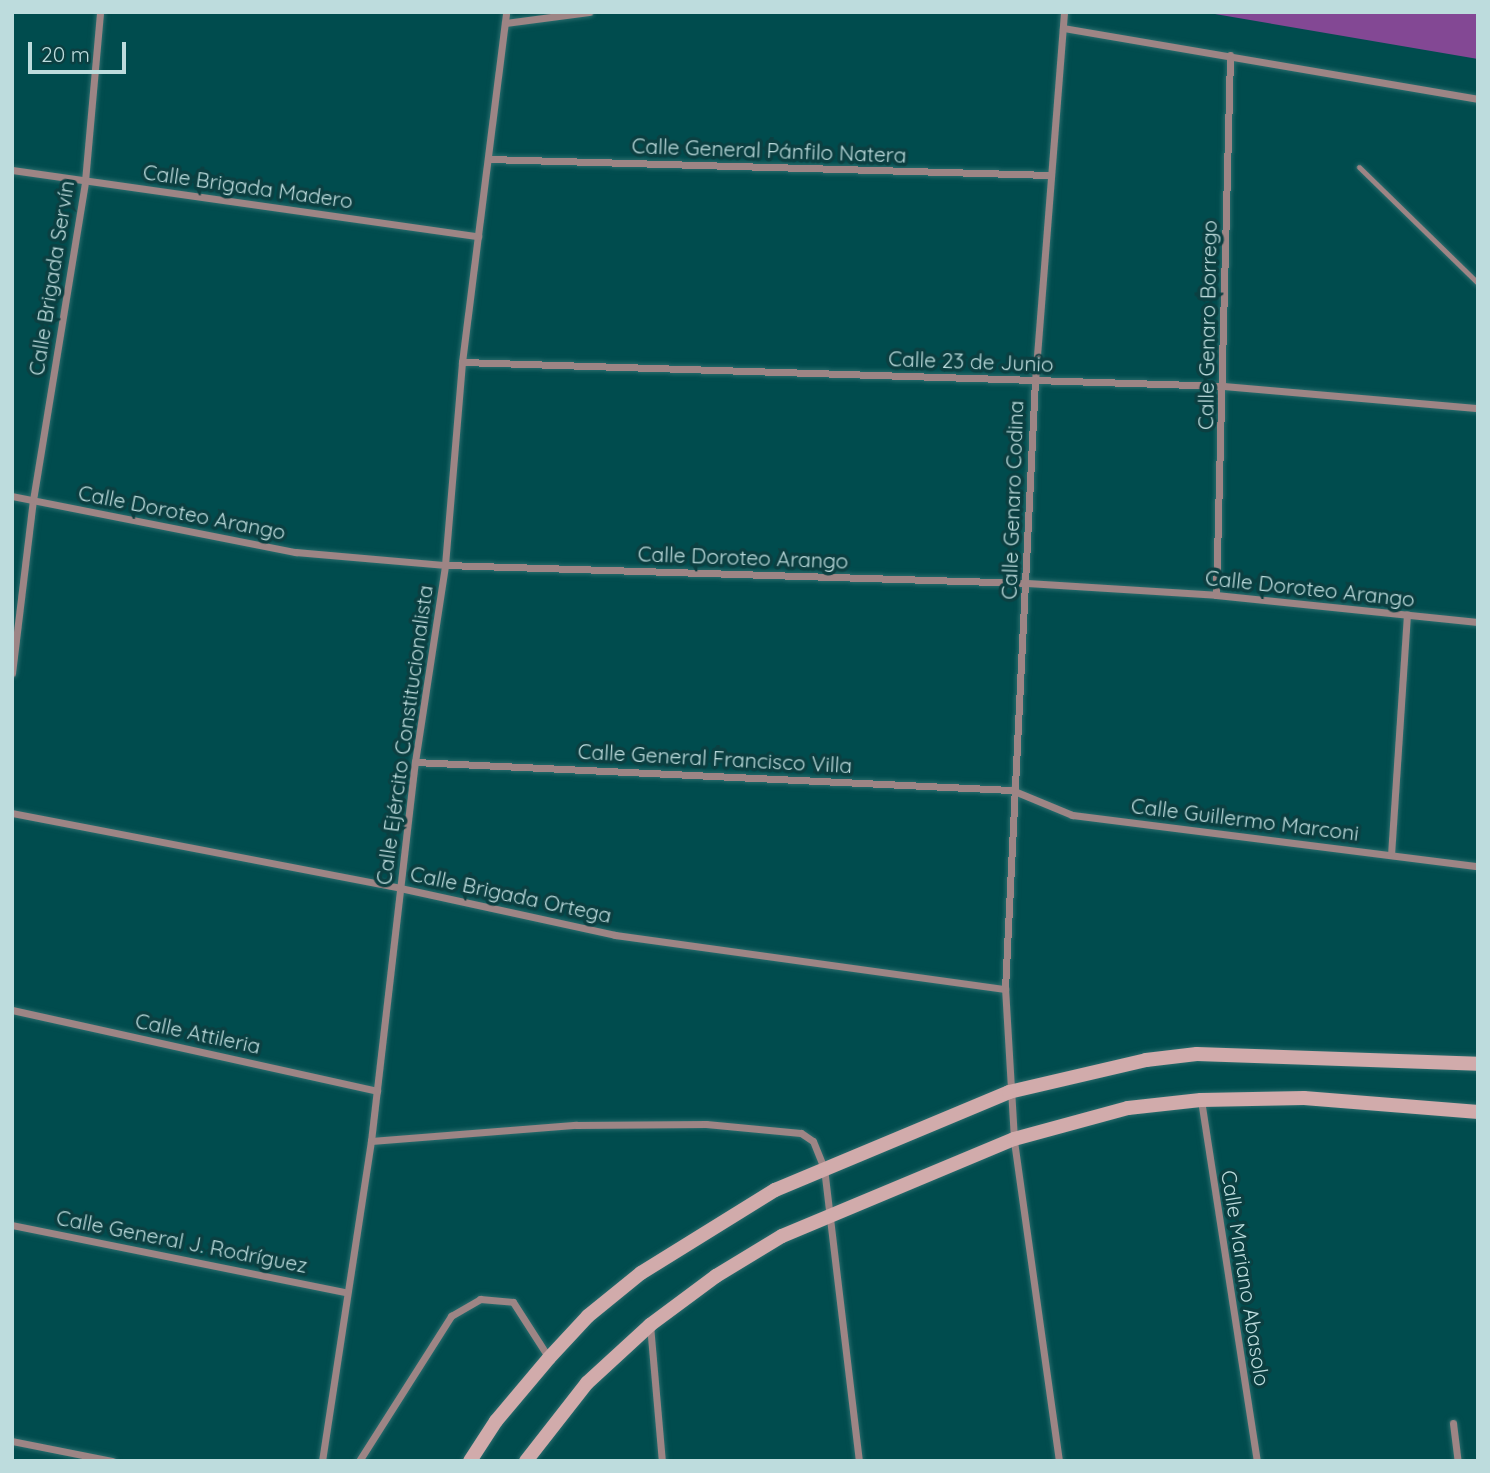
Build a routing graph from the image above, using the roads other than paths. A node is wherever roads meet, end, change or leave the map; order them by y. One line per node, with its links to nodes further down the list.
1 (100, 12): 13 (street, Calle Brigada Servín)
2 (506, 12): 5 (street, Calle Ejército Constitucionalista)
3 (589, 12): 5 (street)
4 (1064, 12): 6 (street, Calle Genaro Codina)
5 (505, 23): 9 (street, Calle Ejército Constitucionalista)
6 (1063, 28): 7 (street); 12 (street, Calle Genaro Codina)
7 (1230, 55): 8 (street); 18 (street, Calle Genaro Borrego)
8 (1478, 99)
9 (488, 159): 12 (street, Calle General Pánfilo Natera); 14 (street, Calle Ejército Constitucionalista)
10 (1359, 167): 15 (lane)
11 (12, 170): 13 (street, Calle Brigada Madero)
12 (1049, 175): 17 (street, Calle Genaro Codina)
13 (85, 181): 14 (street, Calle Brigada Madero); 21 (street, Calle Brigada Servín)
14 (478, 236): 16 (street, Calle Ejército Constitucionalista)
15 (1478, 283)
16 (462, 362): 17 (street, Calle 23 de Junio); 22 (street, Calle Ejército Constitucionalista)
17 (1035, 381): 18 (street, Calle 23 de Junio); 23 (street, Calle Genaro Codina)
18 (1224, 386): 19 (street, Calle 23 de Junio); 24 (street, Calle Genaro Borrego)
19 (1478, 408)
20 (12, 496): 21 (street, Calle Doroteo Arango)
21 (33, 499): 22 (street, Calle Doroteo Arango); 27 (street, Calle Brigada Servín)
22 (445, 565): 23 (street, Calle Doroteo Arango); 28 (street, Calle Ejército Constitucionalista)
23 (1027, 583): 24 (street, Calle Doroteo Arango); 29 (street, Calle Genaro Codina)
24 (1216, 595): 25 (street, Calle Doroteo Arango)
25 (1407, 615): 26 (street, Calle Doroteo Arango); 31 (street)
26 (1478, 622)
27 (12, 673)
28 (415, 762): 29 (street, Calle General Francisco Villa); 33 (street, Calle Ejército Constitucionalista)
29 (1012, 790): 31 (street, Calle Guillermo Marconi); 34 (street, Calle Genaro Codina)
30 (12, 813): 33 (street, Calle Brigada Ortega)
31 (1391, 855): 32 (street, Calle Guillermo Marconi)
32 (1478, 866)
33 (400, 888): 34 (street, Calle Brigada Ortega); 37 (street, Calle Ejército Constitucionalista)
34 (1005, 989): 38 (street, Calle Genaro Codina)
35 (12, 1010): 37 (street, Calle Attileria)
36 (1478, 1064): 38 (main road)
37 (377, 1091): 42 (street, Calle Ejército Constitucionalista)
38 (1009, 1092): 41 (street, Calle Genaro Codina); 43 (main road)
39 (1201, 1100): 40 (main road); 41 (main road); 59 (street, Calle Mariano Abasolo)
40 (1478, 1112)
41 (1014, 1139): 44 (main road); 58 (street, Calle Genaro Codina)
42 (372, 1141): 43 (street); 46 (street, Calle Ejército Constitucionalista)
43 (824, 1168): 44 (street); 48 (main road)
44 (830, 1215): 47 (main road); 57 (street)
45 (12, 1225): 46 (street, Calle General J. Rodríguez)
46 (345, 1292): 52 (street, Calle Ejército Constitucionalista)
47 (650, 1325): 55 (main road); 56 (street)
48 (549, 1358): 53 (street); 54 (main road)
49 (1454, 1423): 60 (street)
50 (12, 1441): 51 (street)
51 (112, 1461)
52 (322, 1461)
53 (359, 1461)
54 (470, 1461)
55 (526, 1461)
56 (662, 1461)
57 (859, 1461)
58 (1059, 1461)
59 (1257, 1461)
60 (1458, 1461)

